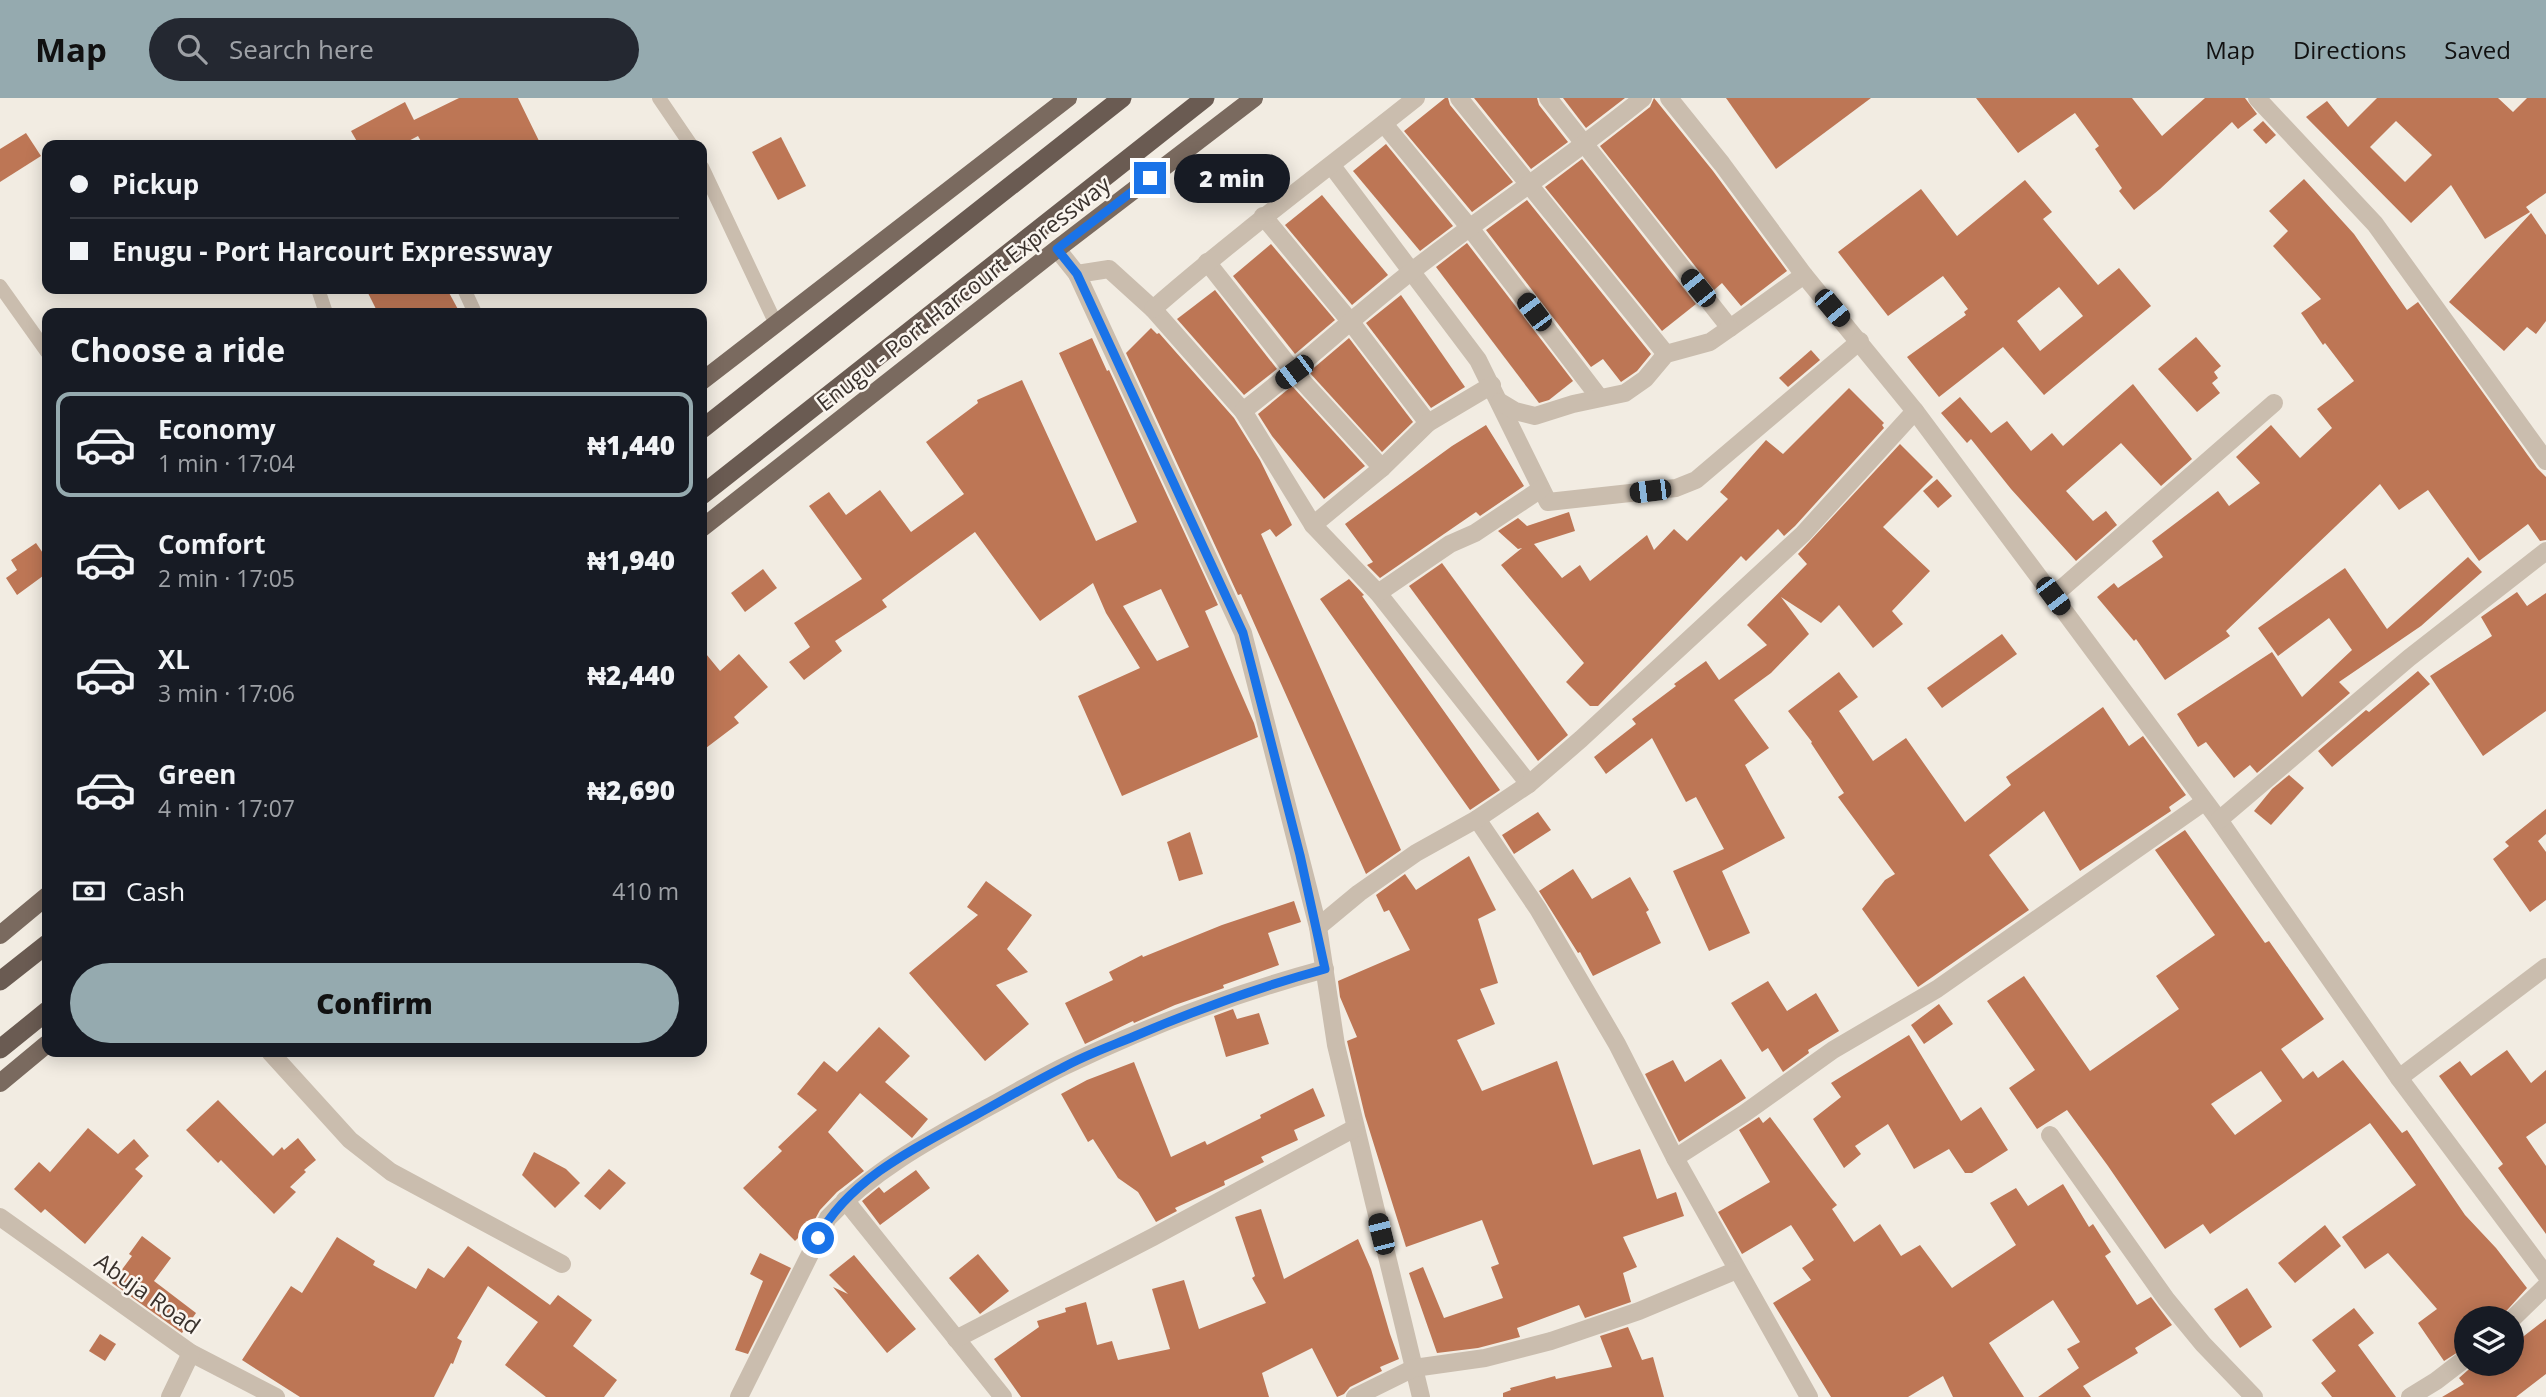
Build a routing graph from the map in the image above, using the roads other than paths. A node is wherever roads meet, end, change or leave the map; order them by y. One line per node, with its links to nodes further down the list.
1 (659, 98): 13 (lane)
2 (1122, 98): 41 (highway)
3 (1205, 98): 45 (highway, Enugu - Port Harcourt Expressway)
4 (1254, 98): 20 (main road, Enugu - Port Harcourt Expressway)
5 (1416, 98): 12 (street)
6 (1459, 98): 17 (street)
7 (1548, 98): 14 (street)
8 (1643, 98): 14 (street)
9 (1668, 98): 24 (street)
10 (2257, 98): 42 (street)
11 (1058, 101): 28 (main road)
12 (1384, 124): 15 (street); 19 (street)
13 (688, 140)
14 (1584, 146): 17 (street); 29 (street)
15 (1332, 166): 18 (street); 22 (street)
16 (707, 177): 28 (lane)
17 (1527, 184): 19 (street); 32 (street)
18 (1263, 216): 21 (street); 27 (street)
19 (1470, 228): 22 (street); 36 (street)
20 (1057, 249): 23 (street); 46 (main road, Enugu - Port Harcourt Expressway)
21 (1207, 262): 26 (street); 33 (street)
22 (1411, 272): 27 (street); 35 (street)
23 (1077, 274): 26 (street); 56 (street)
24 (1804, 275): 29 (street); 30 (street)
25 (0, 286): 31 (lane)
26 (1153, 309): 38 (street)
27 (1350, 321): 33 (street); 40 (street)
28 (776, 324): 34 (main road)
29 (1731, 328): 32 (street)
30 (1860, 341): 39 (street); 44 (street)
31 (42, 345)
32 (1666, 354): 36 (street)
33 (1294, 372): 38 (street); 43 (street)
34 (707, 377)
35 (1496, 393): 36 (street); 40 (street); 44 (street)
36 (1599, 397)
37 (2274, 404): 50 (street)
38 (1243, 411): 47 (street)
39 (1915, 411): 50 (street); 51 (street)
40 (1428, 423): 43 (street)
41 (707, 425)
42 (2546, 461)
43 (1382, 468): 47 (street)
44 (1541, 489): 49 (street)
45 (707, 491)
46 (707, 524)
47 (1313, 526): 49 (street)
48 (2546, 551): 54 (street)
49 (1378, 593): 51 (street)
50 (2053, 596): 52 (street)
51 (1529, 783): 53 (street)
52 (2204, 802): 54 (street); 70 (street)
53 (1476, 819): 56 (street); 70 (street)
54 (2219, 820): 66 (street)
55 (42, 900): 57 (main road)
56 (1318, 927): 60 (street)
57 (0, 935)
58 (42, 948): 61 (highway)
59 (2546, 967): 66 (street)
60 (1325, 969): 68 (street); 71 (street)
61 (0, 981)
62 (42, 1015): 64 (highway)
63 (42, 1048): 67 (main road)
64 (0, 1049)
65 (275, 1057): 73 (street)
66 (2399, 1078): 75 (street)
67 (0, 1083)
68 (1355, 1128): 78 (street); 81 (street)
69 (2050, 1135): 89 (street)
70 (1675, 1158): 74 (street)
71 (845, 1200): 78 (street); 84 (street)
72 (0, 1217): 79 (street, Abuja Road)
73 (562, 1264)
74 (1737, 1270): 81 (street); 88 (street)
75 (2546, 1275)
76 (2546, 1286): 77 (street)
77 (2524, 1307)
78 (956, 1339): 85 (street)
79 (191, 1353): 82 (street); 83 (street, Abuja Road)
80 (2454, 1367): 90 (street)
81 (1414, 1368): 86 (street); 87 (street)
82 (170, 1397)
83 (276, 1397)
84 (740, 1397)
85 (1003, 1397)
86 (1355, 1397)
87 (1421, 1397)
88 (1809, 1397)
89 (2254, 1397)
90 (2410, 1397)

